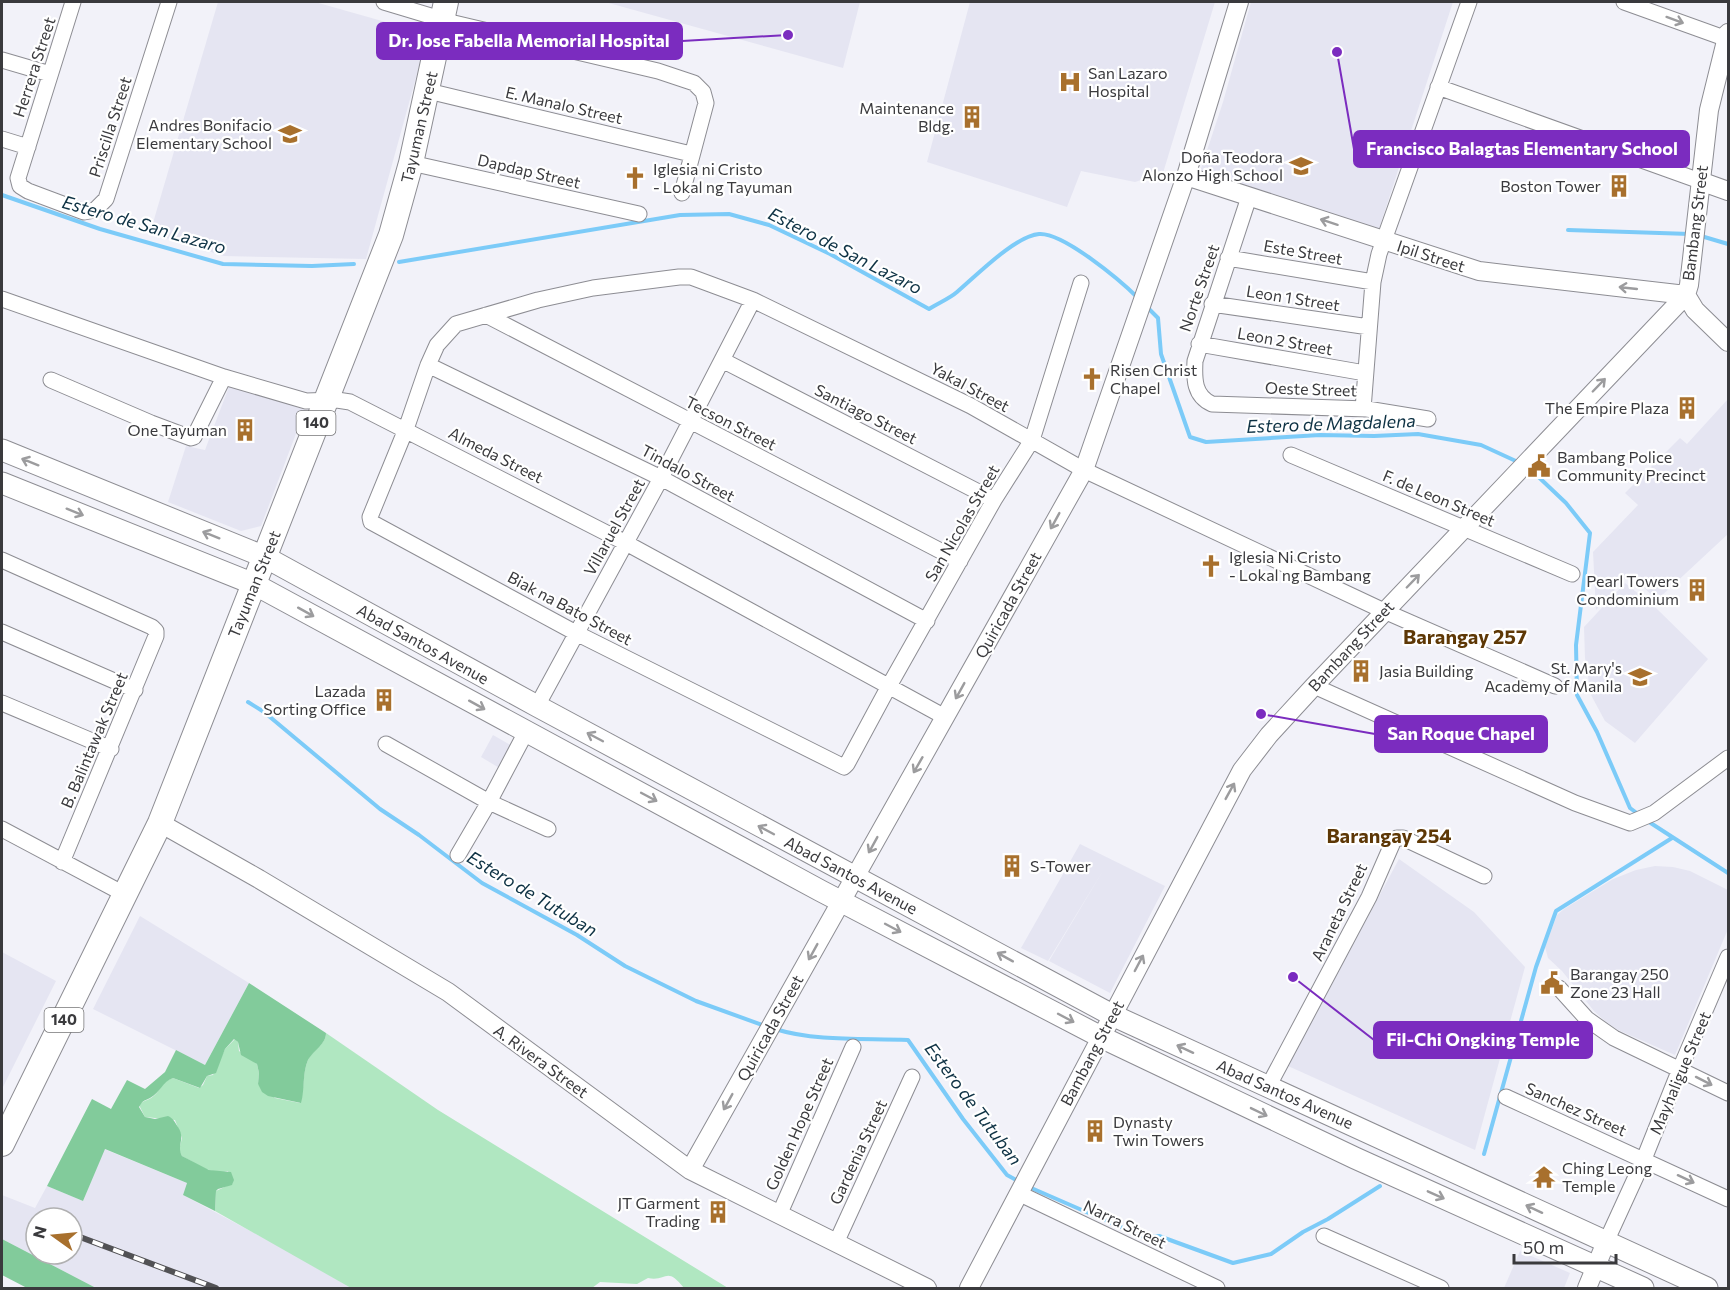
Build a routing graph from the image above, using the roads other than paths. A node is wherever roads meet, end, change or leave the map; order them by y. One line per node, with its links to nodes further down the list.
1 (73, 2): 10 (street, Herrera Street)
2 (169, 2): 18 (street, Priscilla Street)
3 (384, 2): 7 (street)
4 (1239, 2): 17 (street, Quiricada Street)
5 (1469, 2): 11 (street)
6 (1624, 2): 8 (street, one-way to 8)
7 (444, 10): 12 (main road, Tayuman Street / 140); 15 (street)
8 (1728, 37): 19 (street, Bambang Street)
9 (2, 60): 10 (street)
10 (50, 74): 14 (street, Herrera Street)
11 (1438, 87): 19 (street); 24 (street)
12 (428, 92): 15 (street, E. Manalo Street); 16 (main road, Tayuman Street / 140)
13 (2, 139): 14 (street)
14 (27, 147): 18 (street, Herrera Street)
15 (692, 154): 21 (street)
16 (411, 163): 23 (street, Dapdap Street); 42 (main road, Tayuman Street / 140)
17 (1186, 176): 22 (street, Ipil Street); 50 (street, Quiricada Street)
18 (18, 178)
19 (1700, 181): 20 (street); 28 (street, Bambang Street)
20 (1728, 191)
21 (682, 193)
22 (1248, 197): 24 (street, Ipil Street, one-way to 22); 25 (street, Norte Street)
23 (639, 214)
24 (1384, 240): 26 (street); 28 (street, Ipil Street, one-way to 24)
25 (1228, 258): 26 (street, Este Street); 31 (street, Norte Street)
26 (1373, 282): 33 (street)
27 (1081, 283): 47 (street, San Nicolas Street)
28 (1686, 294): 34 (street); 54 (street, Bambang Street, one-way to 28)
29 (2, 298): 39 (street, Almeda Street)
30 (753, 300): 32 (street, Yakal Street); 36 (street, Villaruel Street); 47 (street, Yakal Street)
31 (1212, 304): 33 (street, Leon 1 Street); 35 (street, Norte Street)
32 (486, 315): 37 (street, Yakal Street); 45 (street, Tecson Street)
33 (1369, 327): 38 (street)
34 (1728, 342)
35 (1199, 344): 38 (street, Leon 2 Street); 41 (street, Norte Street)
36 (722, 360): 45 (street, Villaruel Street); 53 (street, Santiago Street)
37 (428, 365): 46 (street, Yakal Street); 51 (street, Tindalo Street)
38 (1365, 373): 43 (street)
39 (224, 377): 40 (street); 42 (street, Almeda Street)
40 (51, 380)
41 (1198, 392): 43 (street, Oeste Street)
42 (324, 402): 46 (street, Almeda Street); 56 (main road, Tayuman Street / 140)
43 (1363, 409): 44 (street, Oeste Street)
44 (1428, 419)
45 (690, 422): 51 (street, Villaruel Street); 58 (street, Tecson Street)
46 (406, 429): 55 (street, Almeda Street); 64 (street, Biak na Bato Street)
47 (1032, 440): 50 (street, Yakal Street); 53 (street, San Nicolas Street)
48 (2, 450): 56 (main road, Abad Santos Avenue, one-way to 48)
49 (1291, 455): 54 (street, F. de Leon Street)
50 (1084, 470): 61 (street, Yakal Street); 71 (street, Quiricada Street, one-way to 71)
51 (661, 478): 55 (street, Villaruel Street); 62 (street, Tindalo Street)
52 (2, 483): 60 (main road, Abad Santos Avenue, one-way to 60)
53 (994, 500): 58 (street, San Nicolas Street)
54 (1464, 528): 59 (street, F. de Leon Street); 61 (street, Bambang Street, one-way to 54)
55 (626, 543): 64 (street, Villaruel Street); 65 (street, Almeda Street)
56 (265, 557): 60 (main road, Tayuman Street / 140); 70 (main road, Abad Santos Avenue)
57 (2, 561): 68 (street, B. Balintawak Street)
58 (960, 561): 62 (street, San Nicolas Street)
59 (1572, 574)
60 (254, 584): 72 (main road, Abad Santos Avenue, one-way to 72); 78 (main road, Tayuman Street / 140)
61 (1384, 611): 66 (street, Bambang Street); 67 (street, Yakal Street)
62 (927, 621): 65 (street, San Nicolas Street)
63 (2, 632): 68 (street)
64 (576, 633): 70 (street, Villaruel Street); 76 (street, Biak na Bato Street)
65 (889, 686): 71 (street, Almeda Street); 76 (street, San Nicolas Street)
66 (1314, 686): 75 (street); 89 (street, Bambang Street, one-way to 66)
67 (1555, 686)
68 (135, 690): 74 (street, B. Balintawak Street)
69 (2, 704): 74 (street)
70 (537, 706): 84 (main road, Abad Santos Avenue, one-way to 70)
71 (945, 717): 84 (street, Quiricada Street, one-way to 84)
72 (526, 732): 77 (street); 86 (main road, Abad Santos Avenue, one-way to 86)
73 (386, 744): 77 (street)
74 (111, 749): 82 (street, B. Balintawak Street)
75 (1728, 758)
76 (844, 767)
77 (489, 802): 80 (street); 81 (street)
78 (160, 823): 85 (main road, Tayuman Street / 140); 99 (street, A. Rivera Street)
79 (2, 829): 82 (street)
80 (548, 830)
81 (458, 855)
82 (62, 862): 85 (street)
83 (1485, 876): 94 (street, Araneta Street)
84 (855, 878): 86 (street, Quiricada Street); 89 (main road, Abad Santos Avenue, one-way to 84)
85 (126, 895): 97 (main road, Tayuman Street / 140)
86 (842, 901): 90 (main road, Abad Santos Avenue, one-way to 90); 99 (street, Quiricada Street, one-way to 99)
87 (1726, 968): 92 (street, Mayhaligue Street)
88 (1559, 988): 92 (street)
89 (1112, 1015): 90 (street, Bambang Street); 94 (main road, Abad Santos Avenue, one-way to 89)
90 (1101, 1037): 100 (street, Bambang Street); 106 (main road, Abad Santos Avenue, one-way to 106)
91 (853, 1047): 102 (street, Golden Hope Street)
92 (1680, 1069): 95 (street, one-way to 95); 98 (street, Mayhaligue Street)
93 (912, 1077): 105 (street, Gardenia Street)
94 (1269, 1088): 104 (main road, Abad Santos Avenue, one-way to 94)
95 (1728, 1093)
96 (1506, 1097): 98 (street, Sanchez Street)
97 (4, 1134)
98 (1644, 1159): 101 (street, Sanchez Street, one-way to 101); 104 (street, Mayhaligue Street)
99 (690, 1170): 102 (street, A. Rivera Street)
100 (1022, 1185): 108 (street, Bambang Street); 109 (street, Narra Street)
101 (1728, 1199)
102 (779, 1215): 105 (street, A. Rivera Street)
103 (1324, 1236): 110 (street)
104 (1606, 1242): 106 (street, Mayhaligue Street); 113 (main road, Abad Santos Avenue)
105 (836, 1243): 107 (street, A. Rivera Street)
106 (1596, 1267): 111 (street, Mayhaligue Street); 112 (main road, Abad Santos Avenue)
107 (927, 1288)
108 (969, 1288)
109 (1217, 1288)
110 (1441, 1288)
111 (1587, 1288)
112 (1643, 1288)
113 (1707, 1288)

